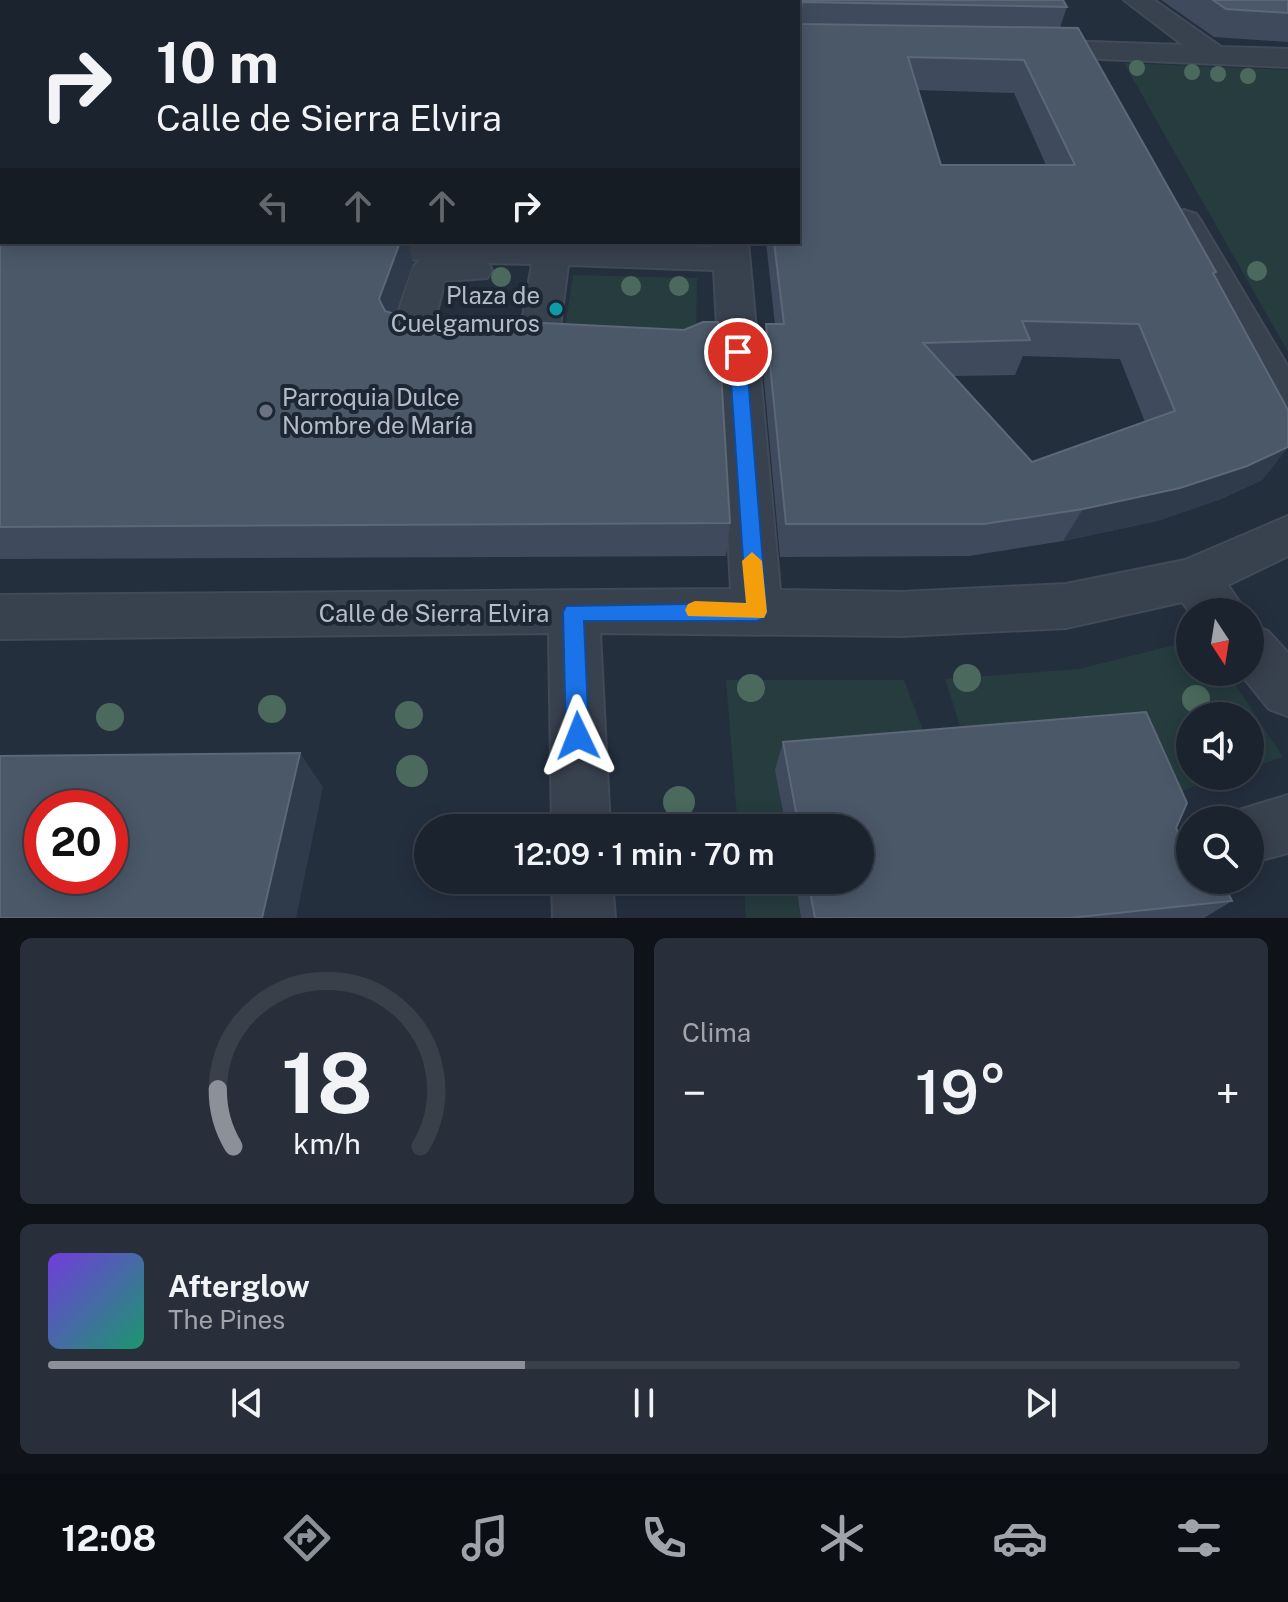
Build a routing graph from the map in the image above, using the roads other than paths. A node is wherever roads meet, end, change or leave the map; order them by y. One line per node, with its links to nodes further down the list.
1 (1137, 0): 4 (street)
2 (1010, 48): 3 (street)
3 (1086, 49): 4 (street); 6 (street)
4 (1213, 54): 5 (street)
5 (1288, 58)
6 (1108, 87)
7 (1170, 196): 13 (street)
8 (344, 245): 10 (street)
9 (731, 250): 10 (street); 17 (street)
10 (550, 264): 11 (street); 11 (street)
11 (512, 339): 12 (street)
12 (611, 344)
13 (1288, 403)
14 (1288, 535): 15 (street, Calle de Sierra Elvira)
15 (1206, 595): 17 (street, Calle de Sierra Elvira)
16 (574, 612): 17 (street, Calle de Sierra Elvira); 18 (street, Calle de Sierra Elvira); 21 (street)
17 (757, 612)
18 (0, 617)
19 (1264, 664): 20 (street)
20 (1288, 692)
21 (581, 814)
22 (1288, 824): 23 (street)
23 (1264, 830)
24 (583, 894): 25 (street)
25 (584, 918)

